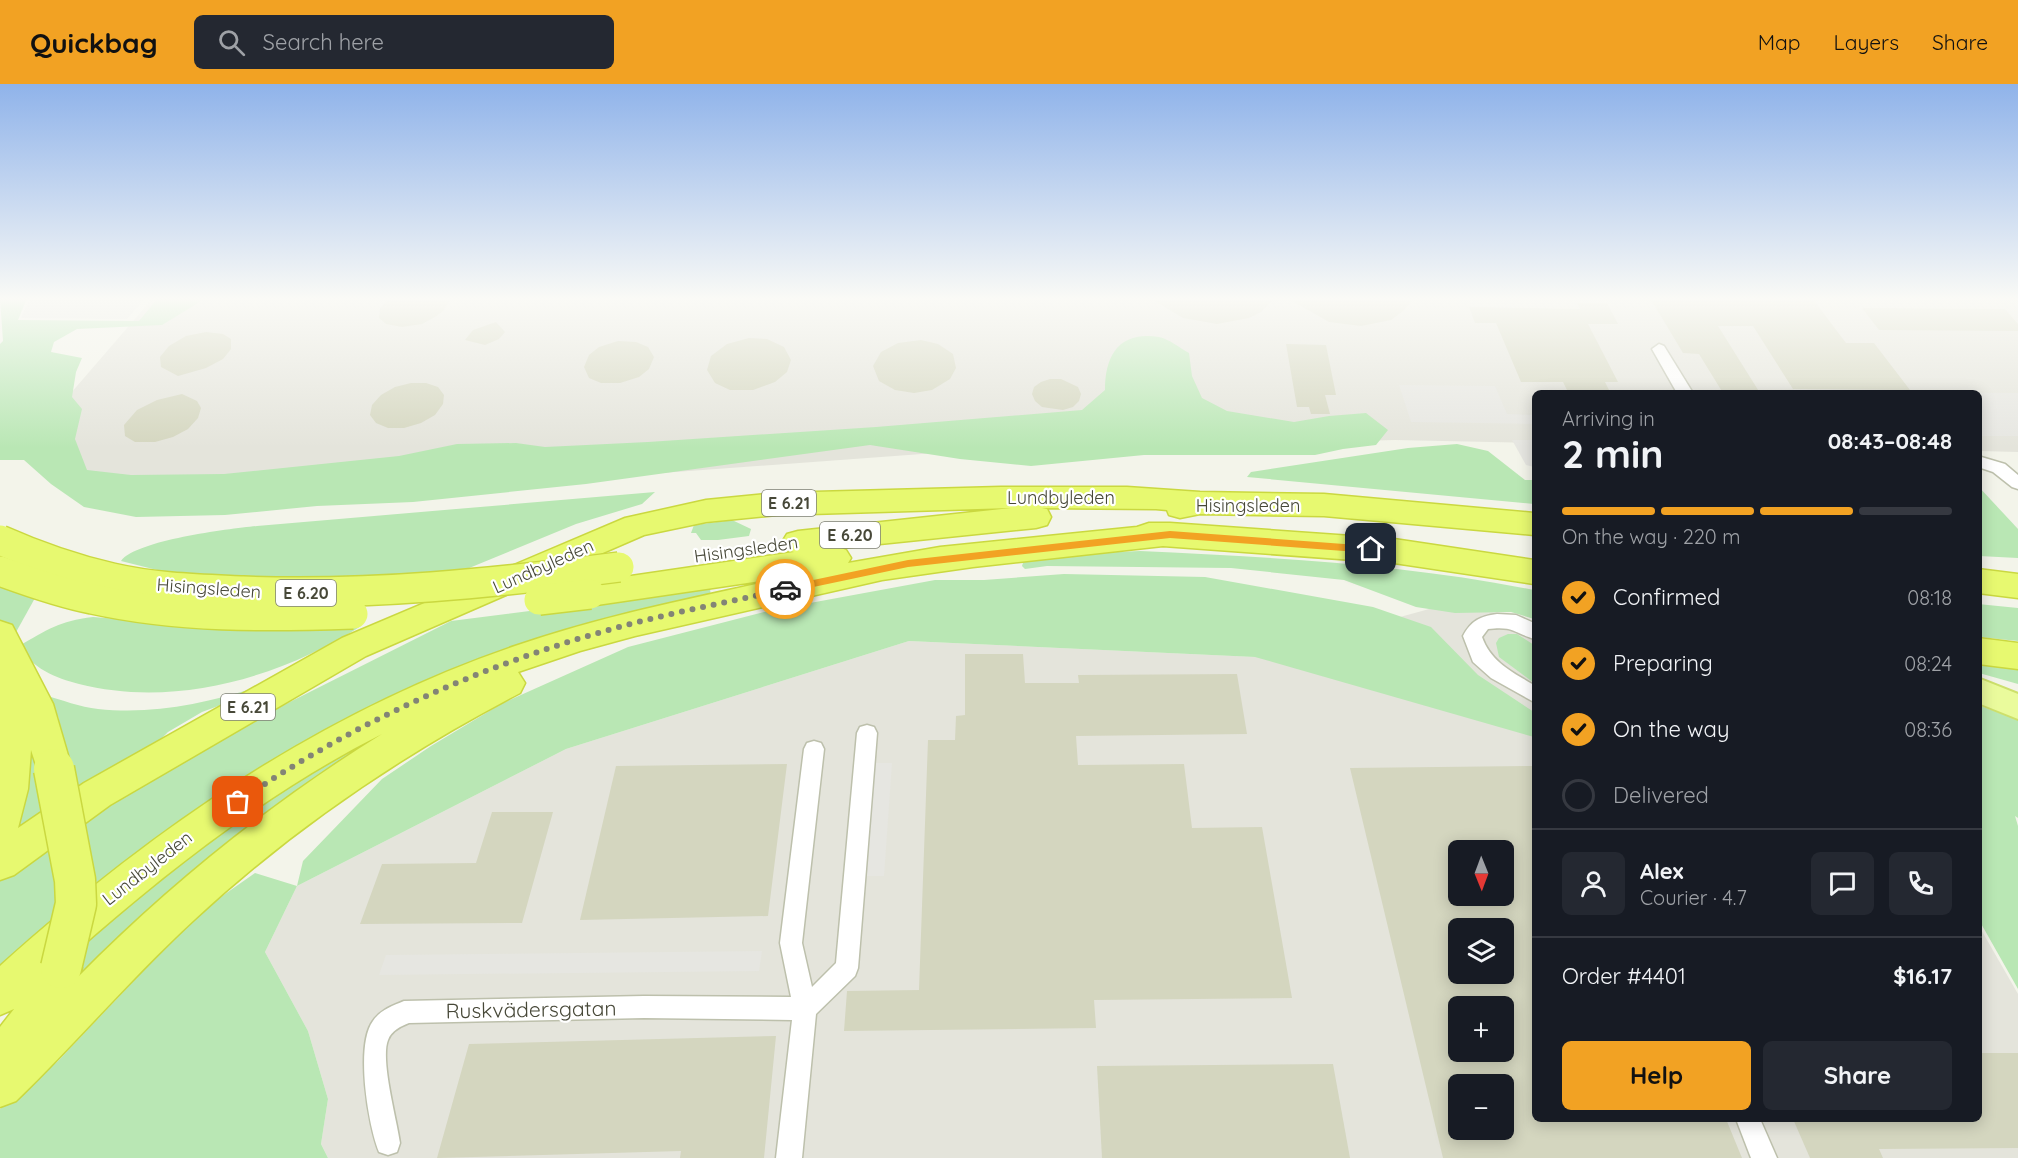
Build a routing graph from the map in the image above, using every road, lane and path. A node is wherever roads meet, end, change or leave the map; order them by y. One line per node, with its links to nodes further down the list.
1 (1659, 349): 2 (street)
2 (1683, 390)
3 (1982, 462): 4 (street)
4 (2018, 483)
5 (1200, 503): 6 (highway, Hisingsleden / E 6.20); 8 (highway, Hisingsleden / E 6.20, bridge); 24 (highway, Lundbyleden / E 6.21)
6 (1532, 524)
7 (1170, 534): 9 (highway, Hisingsleden / E 6.20, bridge); 10 (highway, Hisingsleden / E 6.20); 13 (highway, Lundbyleden)
8 (0, 540)
9 (0, 571)
10 (1532, 572)
11 (1982, 582): 12 (highway)
12 (2018, 586)
13 (698, 610): 25 (highway, Lundbyleden); 28 (highway)
14 (1532, 631): 20 (street)
15 (0, 634): 18 (highway, E 6.21)
16 (1982, 652): 17 (highway)
17 (2018, 656)
18 (9, 672): 24 (highway, E 6.21); 27 (highway, bridge)
19 (1982, 692): 21 (main road)
20 (1532, 693)
21 (2018, 705)
22 (867, 733): 26 (street)
23 (814, 749): 26 (street)
24 (4, 849)
25 (0, 994)
26 (805, 1009): 30 (street, Ruskvädersgatan); 31 (street)
27 (0, 1060)
28 (0, 1085)
29 (1749, 1122): 32 (street)
30 (388, 1143)
31 (789, 1158)
32 (1764, 1158)

